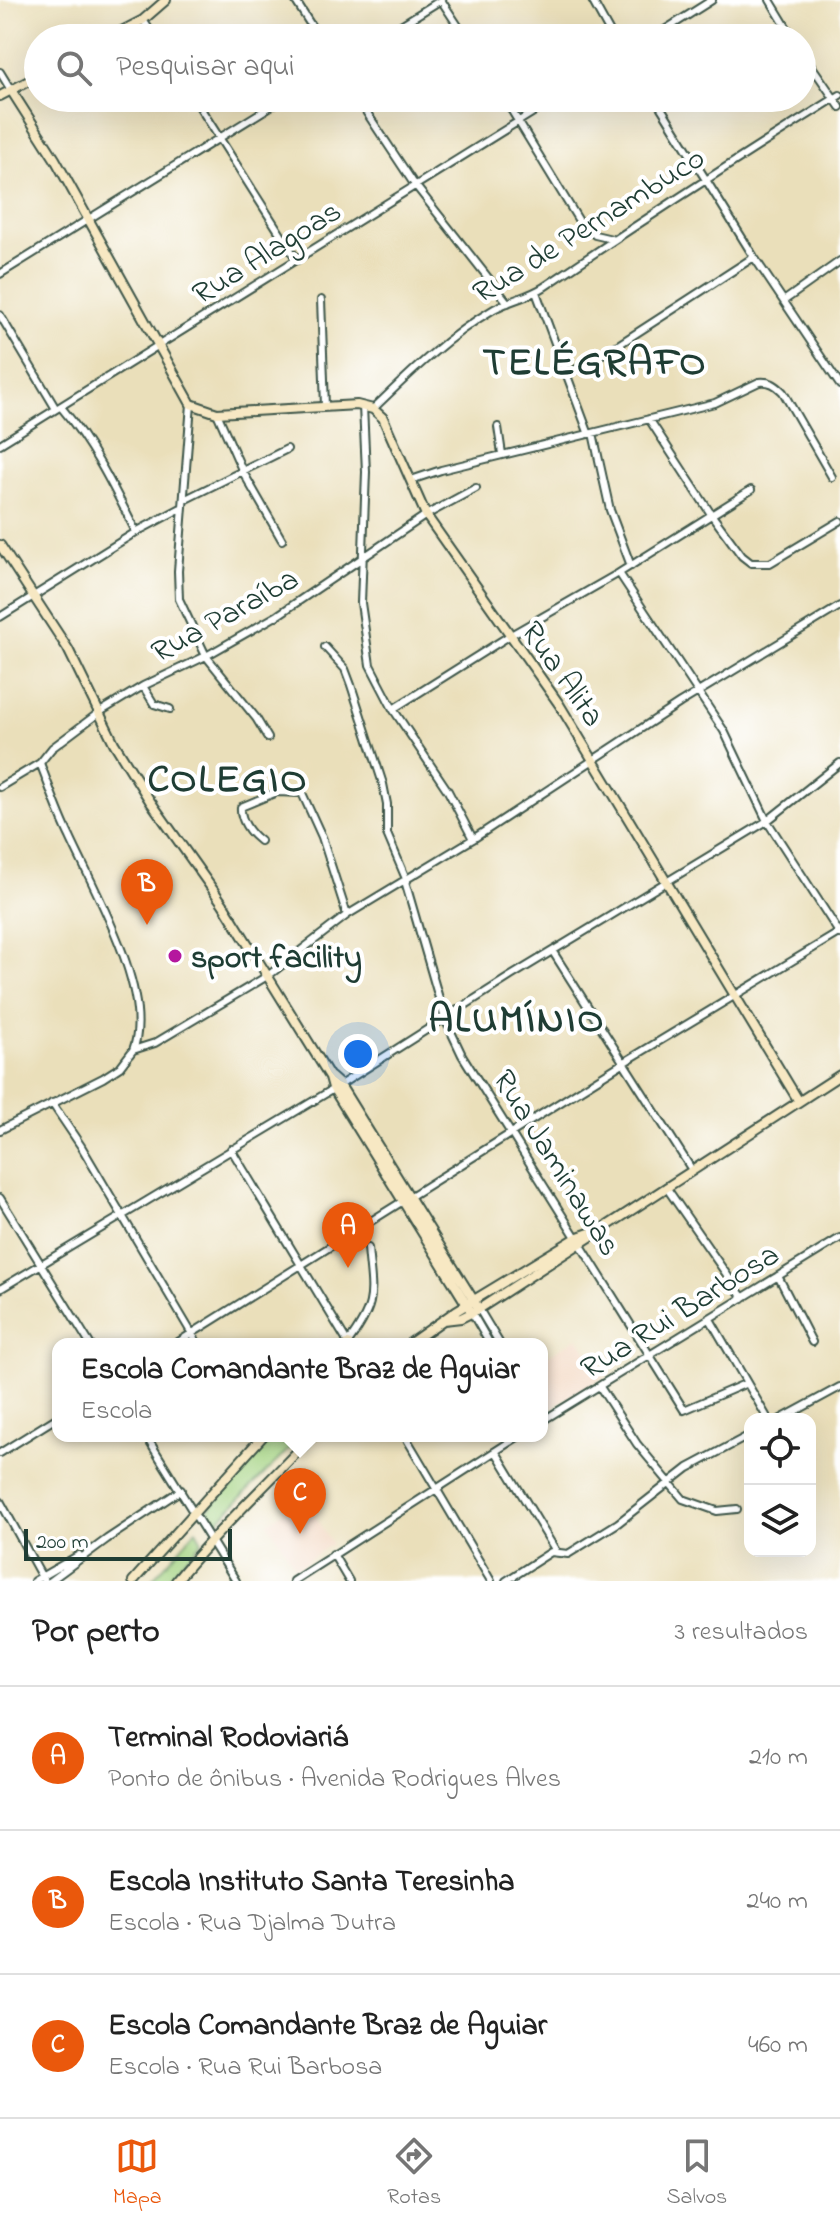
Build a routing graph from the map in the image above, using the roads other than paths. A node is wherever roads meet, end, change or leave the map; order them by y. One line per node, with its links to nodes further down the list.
1 (166, 0): 7 (street)
2 (295, 0): 10 (street)
3 (441, 0): 11 (street); 12 (street)
4 (592, 0): 13 (street)
5 (712, 0): 14 (street)
6 (770, 0): 15 (street)
7 (143, 20): 8 (street); 9 (street)
8 (135, 24)
9 (146, 24)
10 (310, 24)
11 (402, 24)
12 (457, 24)
13 (605, 24)
14 (674, 24)
15 (785, 24)
16 (816, 70): 21 (street)
17 (0, 72): 19 (street)
18 (24, 83): 19 (street)
19 (11, 90): 20 (street); 23 (street)
20 (0, 96)
21 (837, 97): 22 (street); 24 (street, Rua de Pernambuco)
22 (840, 107)
23 (24, 110)
24 (816, 110)
25 (26, 112): 37 (street)
26 (203, 112): 34 (street)
27 (262, 112): 34 (street)
28 (366, 112): 36 (street)
29 (513, 112): 33 (street)
30 (533, 112): 33 (street, Rua Alagoas)
31 (664, 112): 35 (street)
32 (813, 112): 35 (street, Rua de Pernambuco)
33 (519, 121): 36 (street, Rua Alagoas); 38 (street)
34 (219, 139): 37 (street); 40 (street)
35 (705, 180): 38 (street, Rua de Pernambuco); 39 (street)
36 (416, 187): 40 (street, Rua Alagoas); 46 (street)
37 (87, 219): 42 (street); 48 (street)
38 (612, 239): 43 (street, Rua de Pernambuco)
39 (754, 257): 45 (street); 49 (street)
40 (297, 260): 48 (street, Rua Alagoas)
41 (840, 261): 45 (street)
42 (0, 274)
43 (536, 292): 46 (street, Rua de Pernambuco); 49 (street)
44 (321, 300): 52 (street)
45 (785, 300): 50 (street)
46 (508, 303): 55 (street, Rua de Pernambuco)
47 (0, 315): 54 (street)
48 (159, 345): 51 (street); 54 (street, Rua Alagoas)
49 (566, 375): 59 (street)
50 (840, 385)
51 (191, 404): 56 (street); 68 (street)
52 (325, 406): 53 (street); 56 (street)
53 (363, 406): 55 (street); 75 (street)
54 (58, 408): 60 (street, Rua Alagoas); 72 (street)
55 (373, 409): 65 (street, Rua Alita)
56 (217, 413): 63 (street)
57 (649, 419): 59 (street); 64 (street); 69 (street)
58 (498, 427): 62 (street)
59 (591, 433): 62 (street); 76 (street)
60 (0, 444)
61 (287, 449): 63 (street)
62 (502, 454): 65 (street)
63 (243, 472): 68 (street); 73 (street)
64 (832, 477)
65 (411, 480): 70 (street, Rua Alita)
66 (476, 488): 70 (street, Rua Paraíba)
67 (751, 490): 69 (street)
68 (184, 503): 72 (street); 83 (street)
69 (711, 514): 71 (street); 76 (street)
70 (426, 515): 75 (street, Rua Paraíba); 81 (street, Rua Alita)
71 (840, 521)
72 (136, 532): 78 (street)
73 (282, 540)
74 (0, 545): 78 (street)
75 (363, 558): 83 (street, Rua Paraíba); 87 (street)
76 (631, 566): 77 (street)
77 (619, 573): 81 (street); 85 (street)
78 (34, 598): 80 (street); 88 (street)
79 (840, 606): 85 (street)
80 (0, 617)
81 (509, 636): 87 (street); 90 (street, Rua Alita)
82 (325, 647): 97 (street, Rua Jaminawas)
83 (206, 656): 84 (street, Rua Paraíba); 89 (street)
84 (143, 686): 86 (street); 88 (street, Rua Paraíba)
85 (698, 692): 90 (street); 94 (street)
86 (170, 709)
87 (393, 709): 95 (street)
88 (100, 712): 91 (street, Rua Paraíba); 102 (street)
89 (268, 738)
90 (595, 760): 95 (street); 98 (street, Rua Alita)
91 (40, 763): 93 (street, Rua Paraíba); 105 (street)
92 (840, 763): 94 (street)
93 (0, 787)
94 (767, 821): 98 (street); 100 (street)
95 (473, 839): 97 (street)
96 (260, 841): 99 (street)
97 (406, 881): 99 (street); 104 (street, Rua Jaminawas)
98 (666, 882): 101 (street); 103 (street, Rua Alita)
99 (347, 915): 102 (street)
100 (840, 933): 103 (street)
101 (553, 952): 104 (street); 106 (street)
102 (269, 975): 105 (street); 108 (street)
103 (733, 995): 106 (street); 109 (street, Rua Alita)
104 (445, 1019): 108 (street); 112 (street, Rua Jaminawas)
105 (133, 1050): 110 (street)
106 (623, 1063): 112 (street); 114 (street)
107 (840, 1075): 109 (street)
108 (336, 1086): 113 (street); 117 (street)
109 (798, 1100): 114 (street)
110 (52, 1103): 111 (street); 118 (street)
111 (0, 1130)
112 (511, 1134): 117 (street); 120 (street, Rua Jaminawas)
113 (231, 1149): 118 (street); 123 (street)
114 (692, 1170): 115 (street)
115 (666, 1187): 120 (street); 127 (street)
116 (0, 1198): 122 (street)
117 (406, 1200): 123 (street); 128 (street)
118 (122, 1215): 122 (street); 132 (street)
119 (840, 1238): 125 (street, Rua Rui Barbosa)
120 (580, 1241): 124 (street); 142 (street, Rua Jaminawas)
121 (368, 1248): 137 (street)
122 (41, 1264): 126 (street); 133 (street)
123 (302, 1265): 132 (street); 136 (street)
124 (528, 1273): 128 (street); 129 (street)
125 (778, 1276): 127 (street, Rua Rui Barbosa); 141 (street)
126 (0, 1289)
127 (743, 1298): 130 (street, Rua Rui Barbosa)
128 (470, 1302): 129 (street); 131 (street)
129 (476, 1311): 131 (street); 139 (street); 140 (street)
130 (710, 1319): 142 (street, Rua Rui Barbosa); 143 (street)
131 (444, 1320): 138 (street)
132 (192, 1333): 134 (street); 135 (street)
133 (86, 1338)
134 (184, 1338)
135 (195, 1338)
136 (345, 1338)
137 (352, 1338)
138 (418, 1338)
139 (487, 1338)
140 (496, 1338)
141 (812, 1342)
142 (650, 1355): 143 (street, Rua Jaminawas); 144 (street, Rua Rui Barbosa)
143 (747, 1383): 146 (street)
144 (600, 1387): 148 (street, Rua Rui Barbosa); 160 (street)
145 (840, 1387): 147 (street)
146 (764, 1413)
147 (792, 1413)
148 (548, 1416)
149 (52, 1421): 159 (street)
150 (744, 1438): 160 (street)
151 (150, 1442): 162 (street)
152 (253, 1442): 157 (street)
153 (258, 1442): 157 (street)
154 (306, 1442): 166 (street)
155 (409, 1442): 161 (street)
156 (510, 1442): 158 (street)
157 (255, 1445): 165 (street)
158 (496, 1452): 161 (street); 168 (street)
159 (0, 1453)
160 (668, 1482): 164 (street); 168 (street)
161 (437, 1488): 169 (street); 178 (street)
162 (181, 1490): 165 (street); 167 (street)
163 (0, 1501): 170 (street)
164 (737, 1509)
165 (195, 1513): 166 (street); 173 (street)
166 (210, 1538): 174 (street); 175 (street)
167 (107, 1539): 170 (street); 172 (street)
168 (556, 1551): 179 (street)
169 (333, 1554): 176 (street); 177 (street)
170 (43, 1579): 171 (street)
171 (34, 1581)
172 (50, 1581)
173 (133, 1581)
174 (176, 1581)
175 (236, 1581)
176 (293, 1581)
177 (349, 1581)
178 (491, 1581)
179 (506, 1581)

